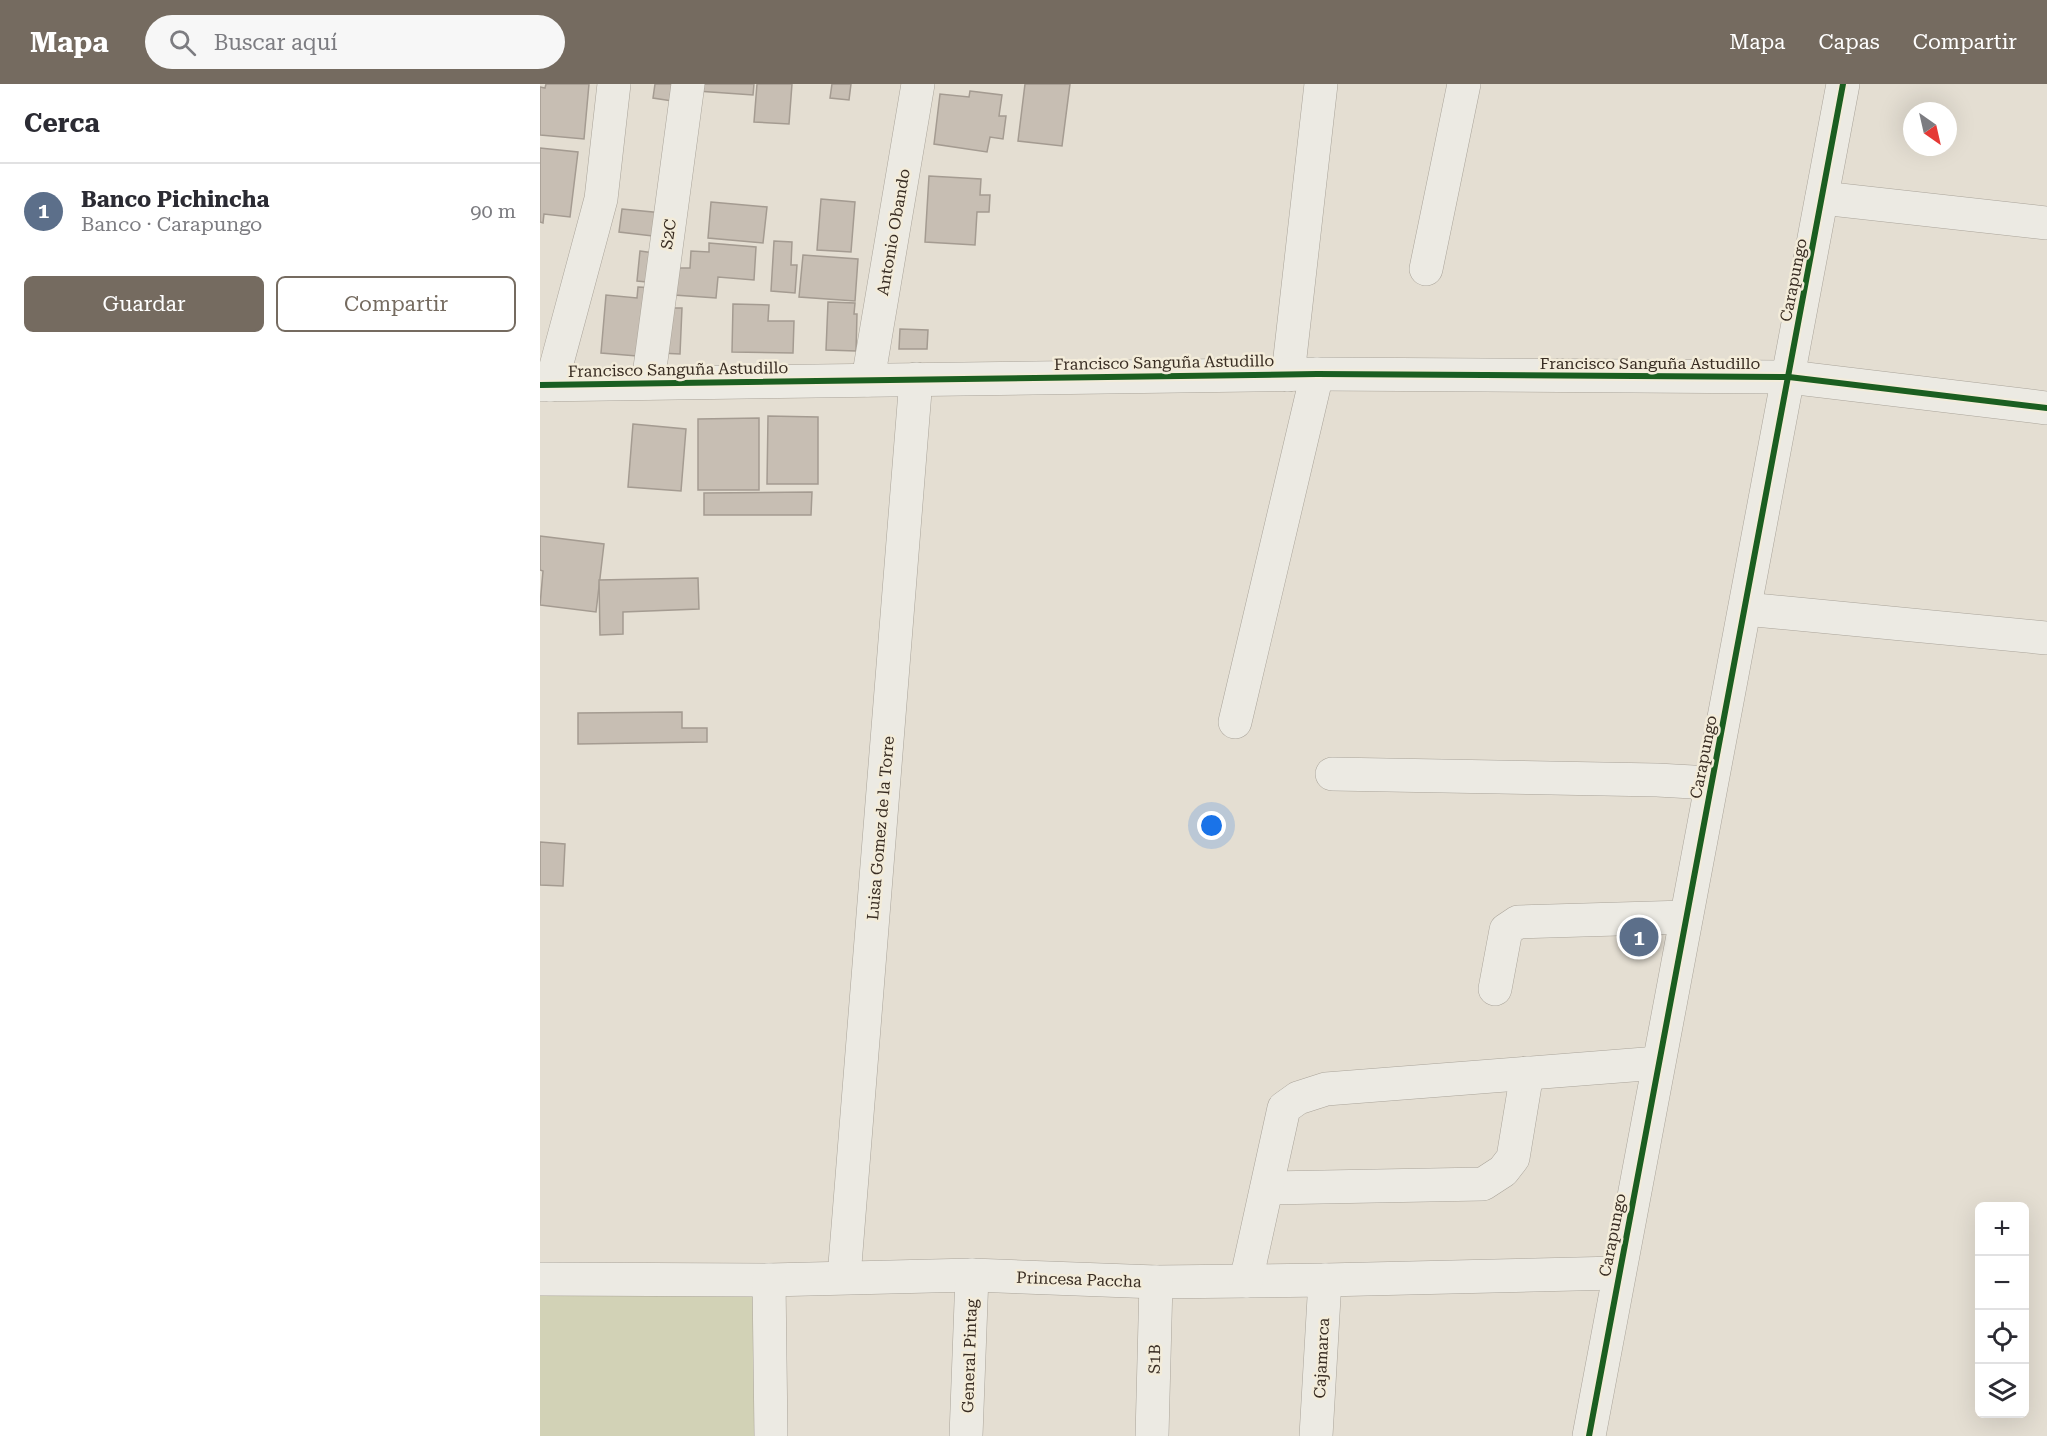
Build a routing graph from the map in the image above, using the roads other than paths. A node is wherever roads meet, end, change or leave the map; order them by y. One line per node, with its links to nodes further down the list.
1 (614, 84): 15 (street)
2 (688, 84): 14 (street, S2C)
3 (918, 84): 13 (street, Antonio Obando)
4 (1321, 84): 10 (street)
5 (1464, 84): 9 (street)
6 (1843, 84): 7 (street, Carapungo)
7 (1822, 198): 8 (street); 11 (street, Carapungo)
8 (2047, 224)
9 (1426, 268)
10 (1303, 374): 11 (street, Francisco Sanguña Astudillo); 12 (street, Francisco Sanguña Astudillo); 19 (street)
11 (1789, 377): 16 (street, Francisco Sanguña Astudillo); 17 (street, Carapungo)
12 (916, 379): 13 (street, Francisco Sanguña Astudillo); 29 (street, Luisa Gomez de la Torre)
13 (868, 380): 14 (street, Francisco Sanguña Astudillo)
14 (648, 383): 15 (street, Francisco Sanguña Astudillo)
15 (546, 385)
16 (2047, 408)
17 (1745, 609): 18 (street); 21 (street, Carapungo)
18 (2047, 639)
19 (1235, 722)
20 (1332, 774): 21 (street)
21 (1711, 783): 22 (street, Carapungo)
22 (1686, 917): 23 (street); 24 (street, Carapungo)
23 (1495, 989)
24 (1658, 1063): 25 (street); 27 (street, Carapungo)
25 (1527, 1073): 26 (street); 26 (street)
26 (1267, 1188): 33 (street)
27 (1618, 1273): 32 (street, Princesa Paccha); 39 (street, Carapungo)
28 (972, 1275): 29 (street, Princesa Paccha); 34 (street, Princesa Paccha); 36 (street, General Pintag)
29 (844, 1277): 31 (street, Princesa Paccha)
30 (540, 1279): 31 (street, Princesa Paccha)
31 (769, 1280): 35 (street)
32 (1325, 1280): 33 (street, Princesa Paccha); 38 (street, Cajamarca)
33 (1246, 1281): 34 (street, Princesa Paccha)
34 (1156, 1282): 37 (street, S1B)
35 (771, 1436)
36 (966, 1436)
37 (1152, 1436)
38 (1316, 1436)
39 (1589, 1436)

